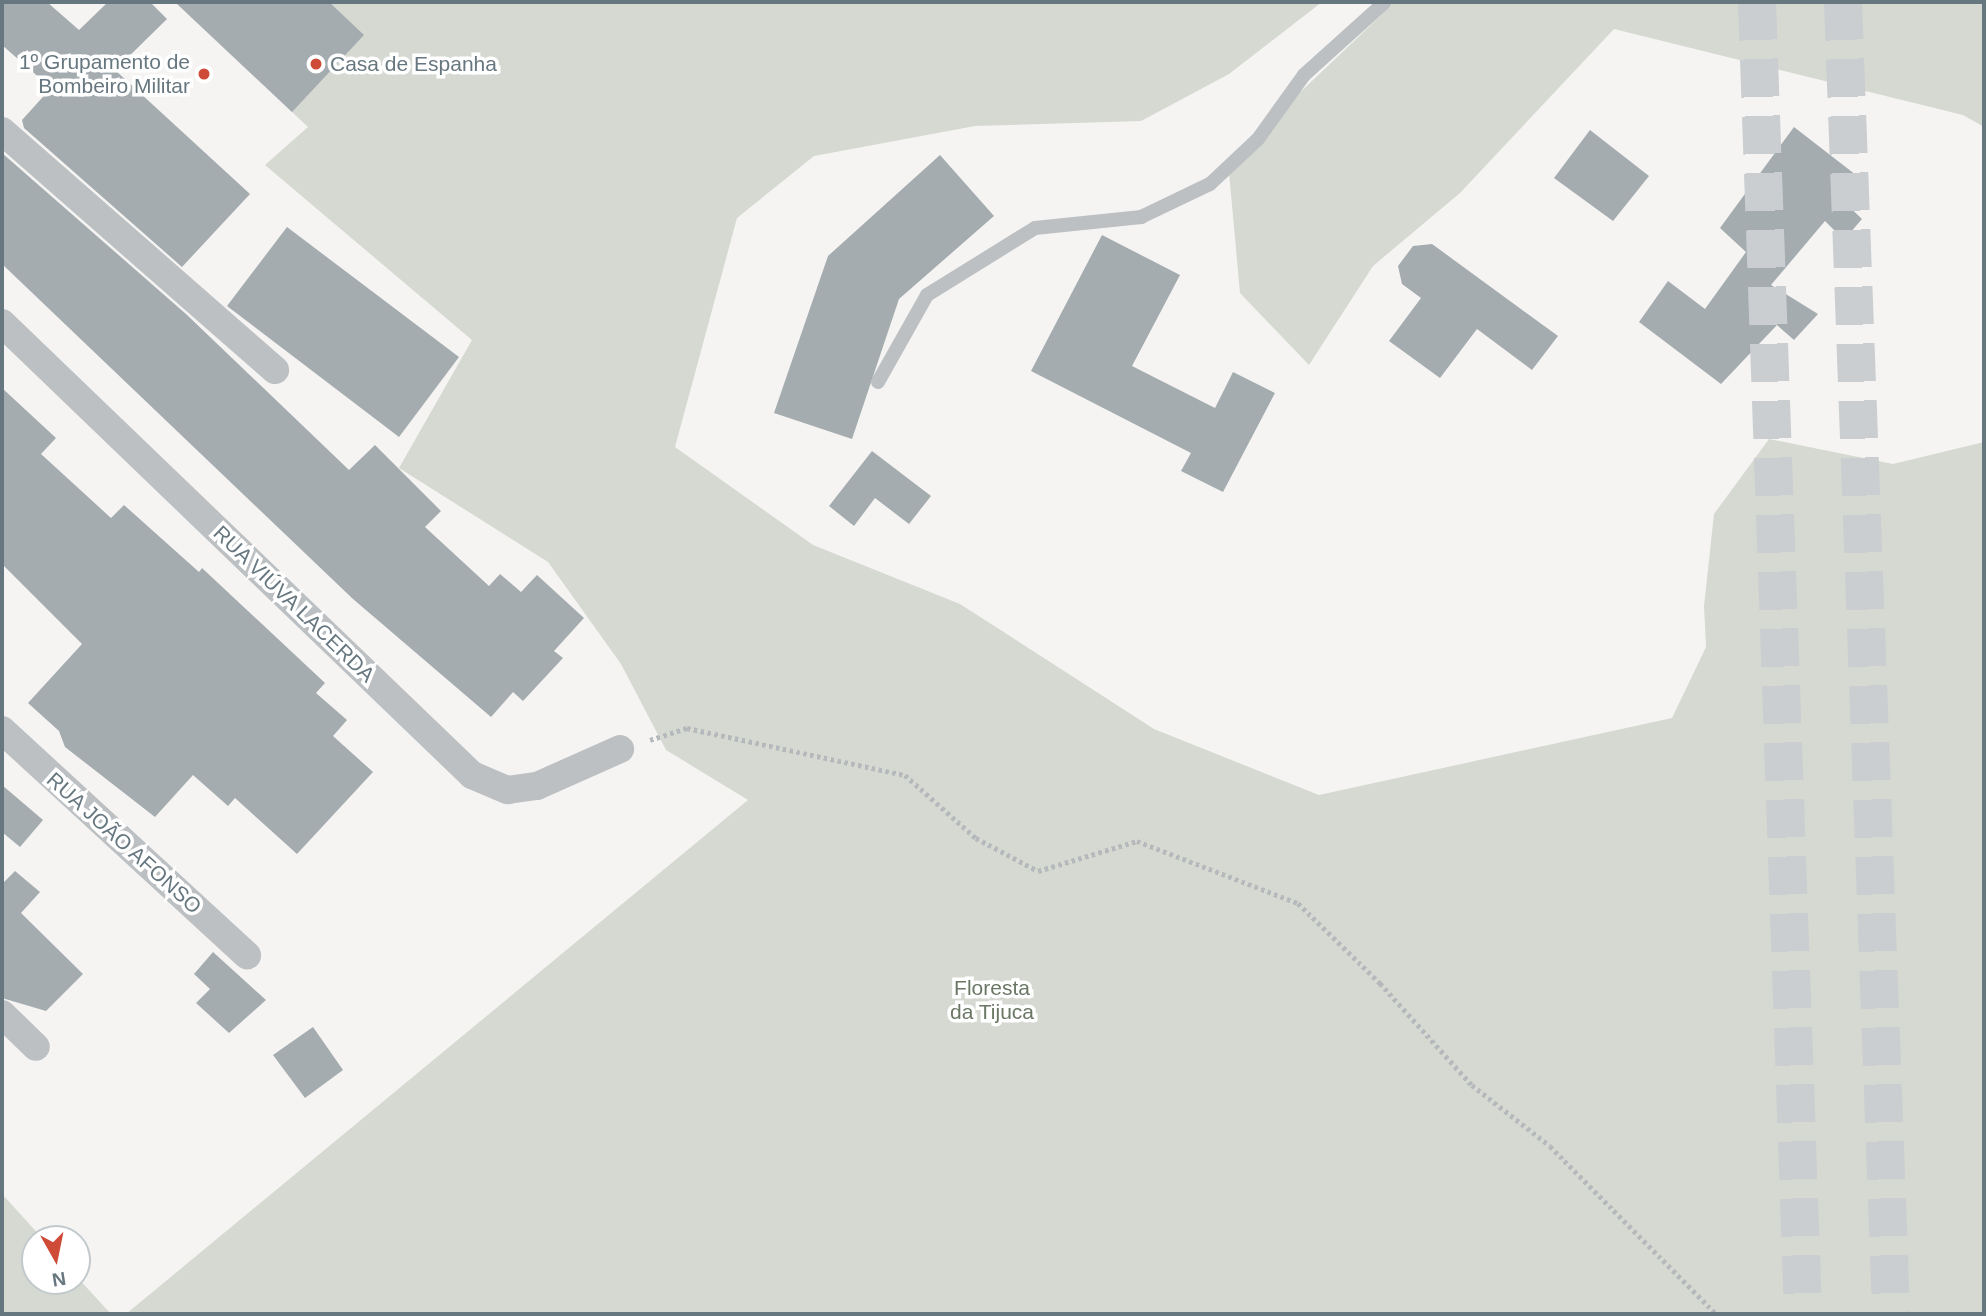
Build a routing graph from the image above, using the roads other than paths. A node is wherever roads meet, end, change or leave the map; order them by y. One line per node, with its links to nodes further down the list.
1 (1385, 2): 5 (lane)
2 (2, 131): 4 (street)
3 (2, 323): 7 (street, RUA VIÚVA LACERDA)
4 (275, 370)
5 (878, 382)
6 (2, 730): 8 (street, RUA JOÃO AFONSO)
7 (620, 749)
8 (247, 955)
9 (2, 1014): 10 (street)
10 (36, 1047)

